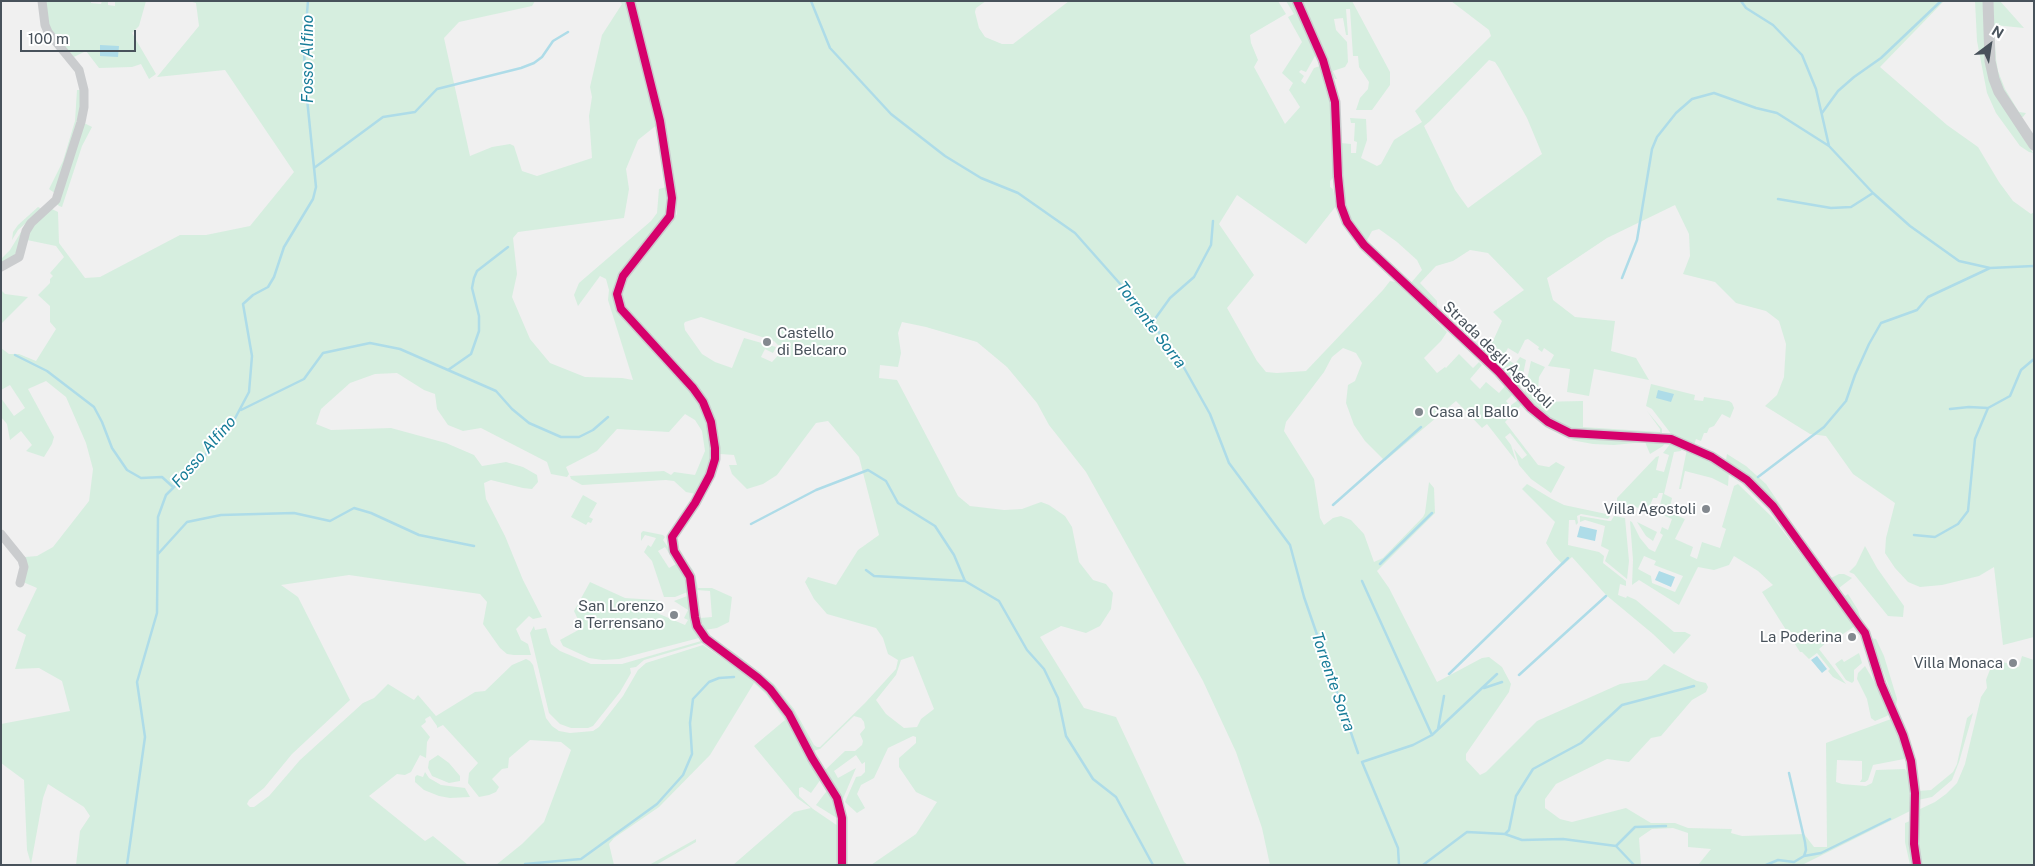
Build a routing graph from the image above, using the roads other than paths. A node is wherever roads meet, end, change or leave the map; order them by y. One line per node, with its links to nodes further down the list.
1 (42, 1): 6 (street)
2 (630, 1): 9 (street)
3 (1297, 1): 10 (street, Strada degli Agostoli)
4 (1988, 1): 5 (street)
5 (2034, 145)
6 (1, 267)
7 (1, 534): 8 (street)
8 (20, 583)
9 (842, 865)
10 (1918, 865)

